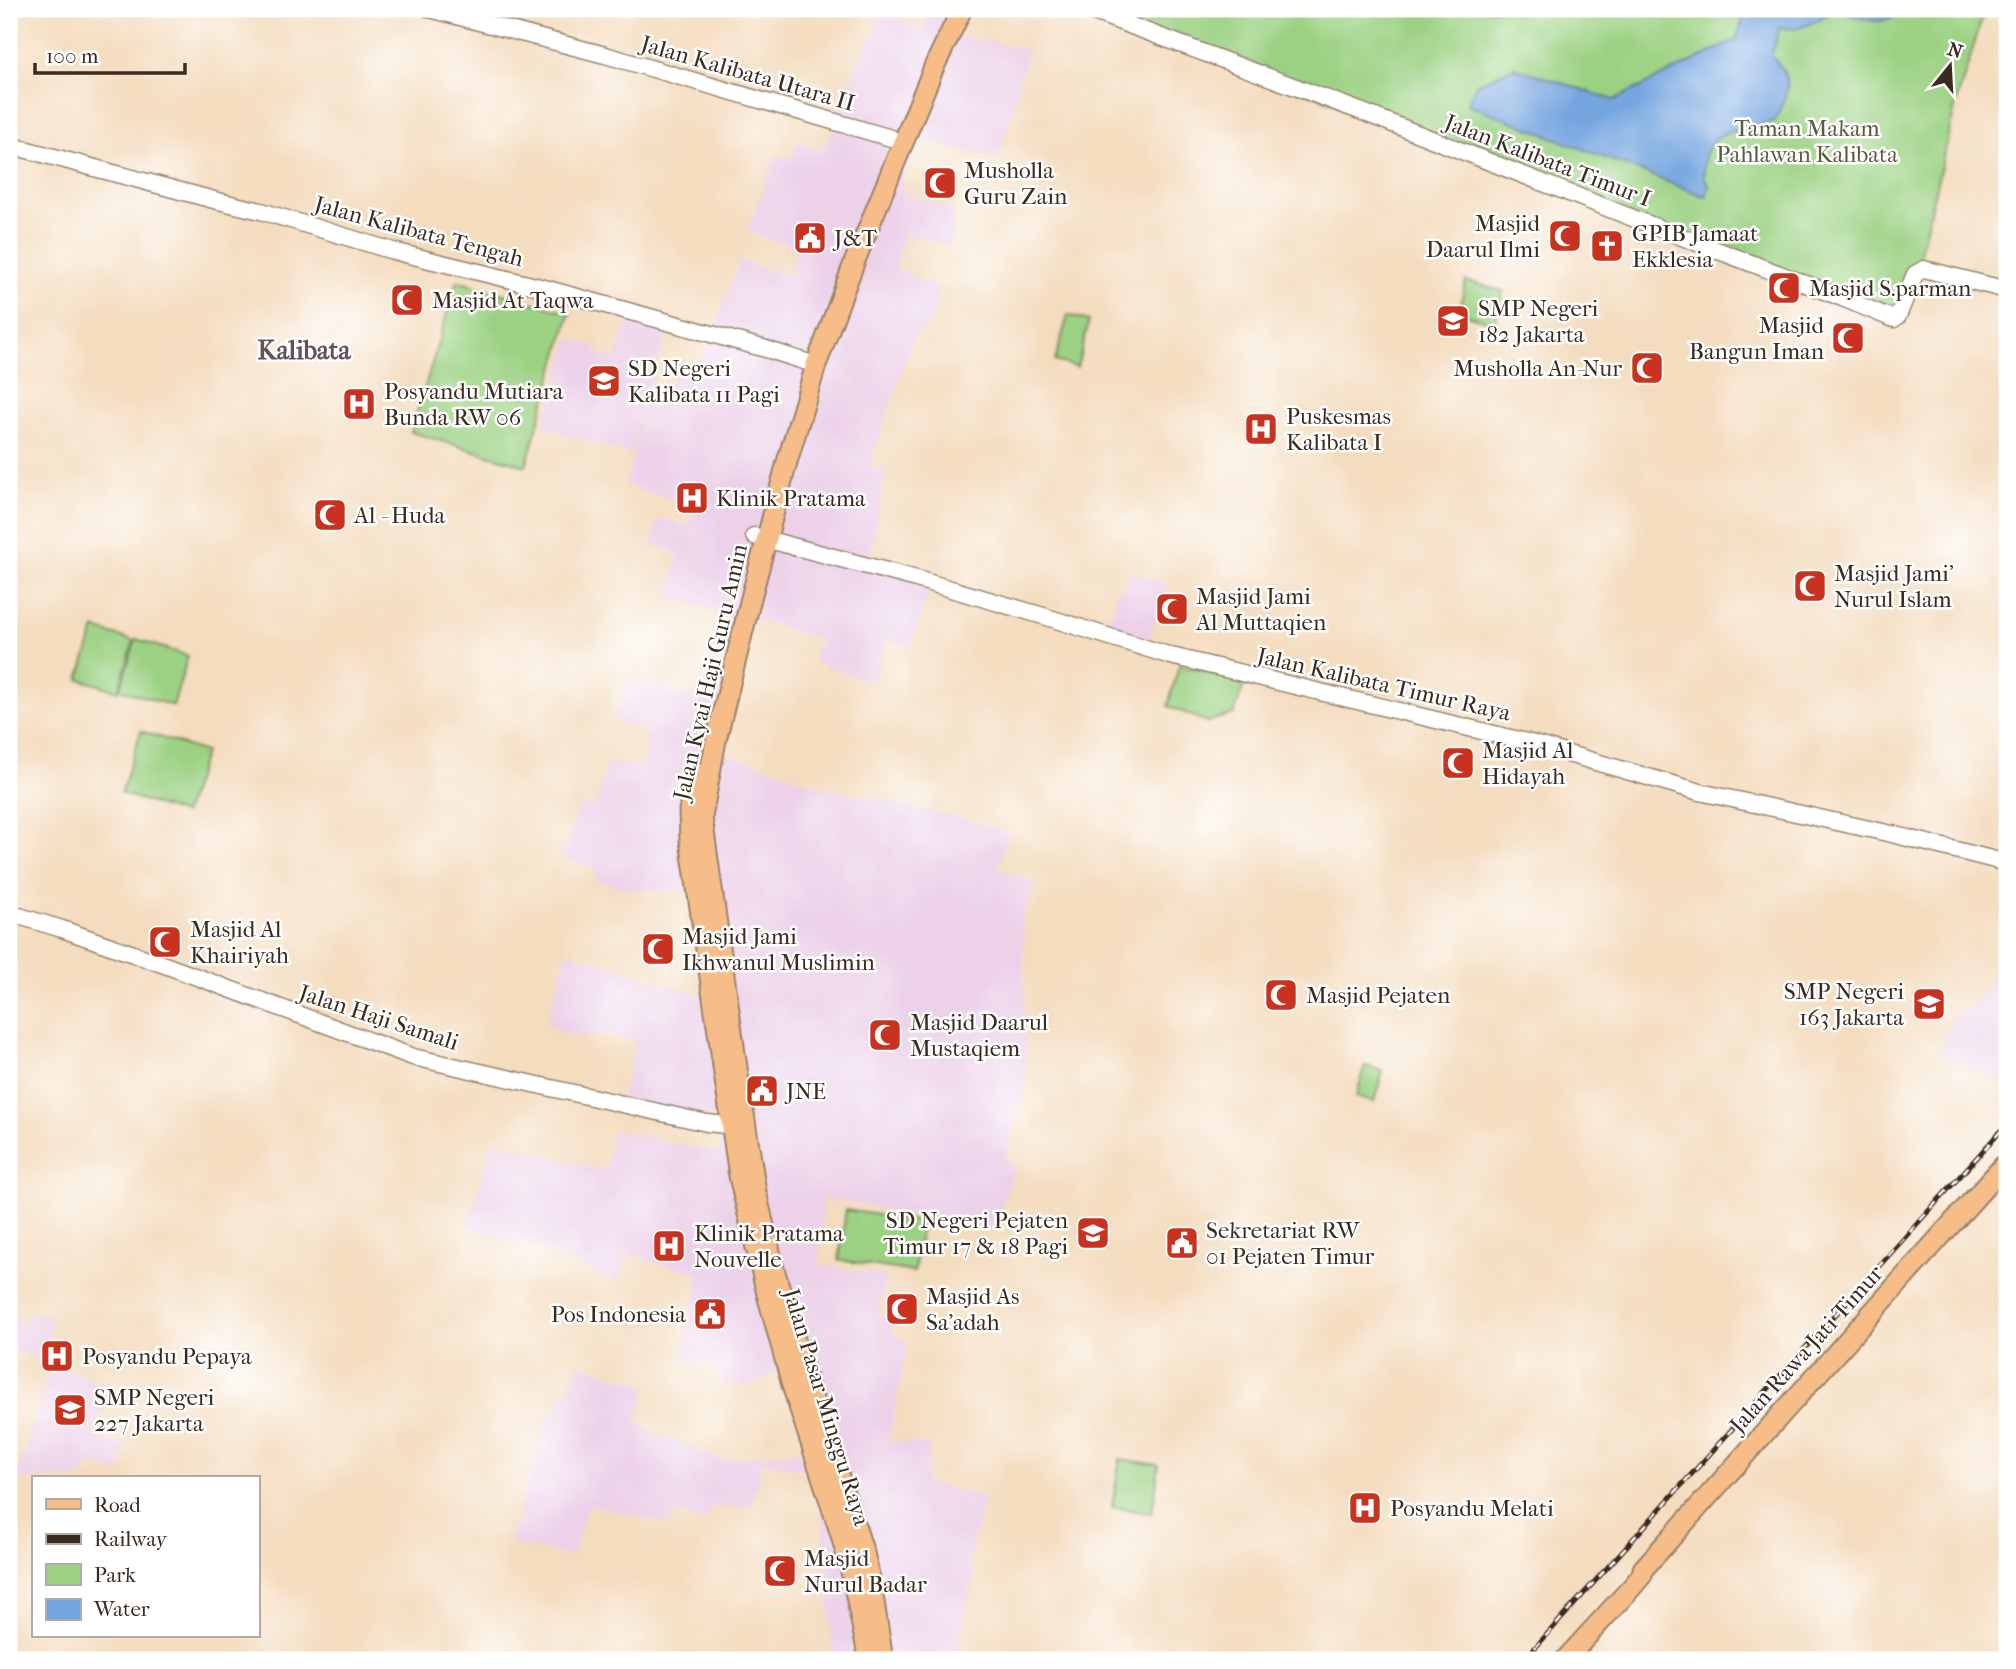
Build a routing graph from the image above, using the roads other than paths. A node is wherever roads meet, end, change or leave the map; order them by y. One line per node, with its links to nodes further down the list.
1 (430, 9): 5 (street, Jalan Kalibata Utara II)
2 (949, 9): 5 (main road, Jalan Kyai Haji Guru Amin)
3 (962, 9): 8 (main road, Jalan Kyai Haji Guru Amin)
4 (1086, 9): 7 (street, Jalan Kalibata Timur I)
5 (888, 137): 8 (main road, Jalan Kyai Haji Guru Amin)
6 (9, 145): 8 (street, Jalan Kalibata Tengah)
7 (2007, 290)
8 (805, 362): 9 (main road, Jalan Kyai Haji Guru Amin)
9 (760, 538): 10 (street, Jalan Kalibata Timur Raya); 12 (main road, Jalan Kyai Haji Guru Amin)
10 (2007, 863)
11 (9, 912): 12 (street, Jalan Haji Samali)
12 (733, 1126): 15 (main road, Jalan Pasar Minggu Raya); 16 (main road, Jalan Pasar Minggu Raya)
13 (2007, 1162): 14 (main road, Jalan Rawa Jati Timur)
14 (1643, 1569): 17 (main road, Jalan Rawa Jati Timur); 18 (main road, Jalan Rawa Jati Timur)
15 (869, 1660)
16 (883, 1660)
17 (1554, 1660)
18 (1565, 1660)

